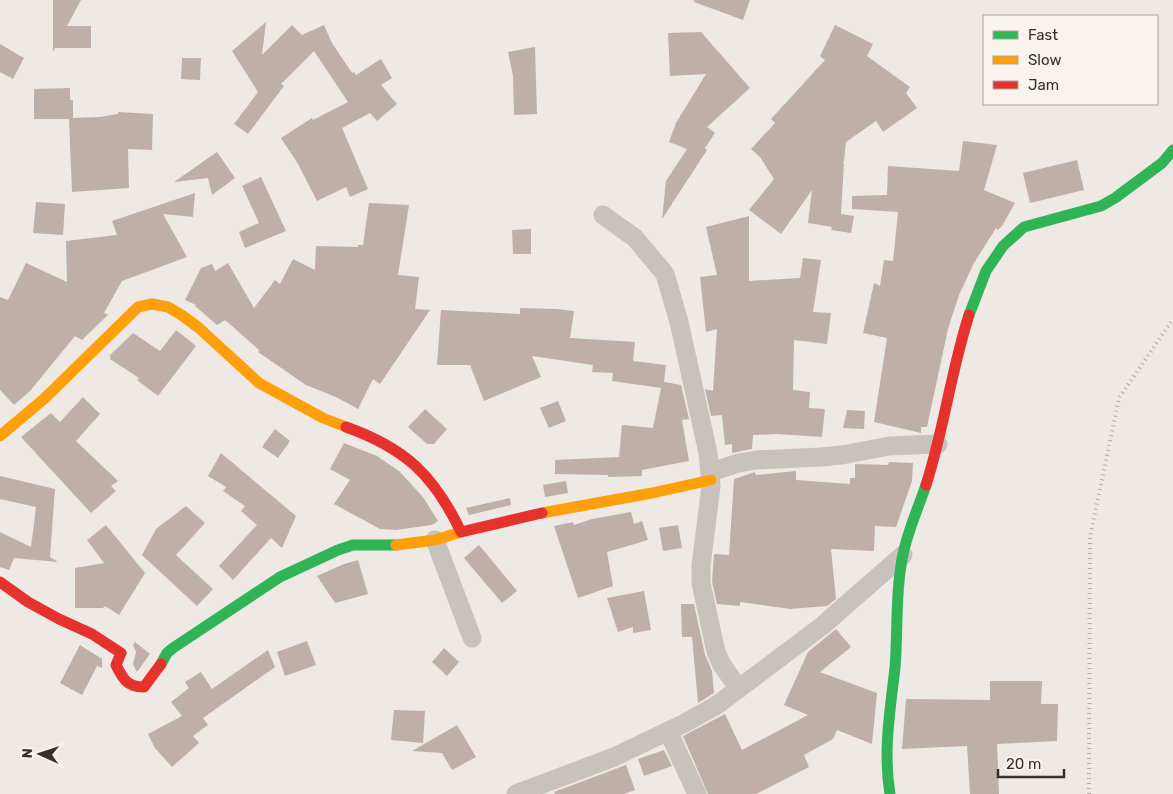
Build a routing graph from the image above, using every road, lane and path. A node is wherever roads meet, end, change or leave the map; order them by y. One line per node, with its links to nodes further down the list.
1 (1173, 150): 4 (street)
2 (603, 215): 5 (street)
3 (0, 436): 6 (street)
4 (938, 444): 5 (street); 8 (street)
5 (711, 476): 6 (street); 11 (street)
6 (461, 532): 7 (street)
7 (435, 540): 9 (street); 10 (street)
8 (903, 555): 11 (street); 15 (street)
9 (0, 582)
10 (472, 638)
11 (739, 689): 12 (street)
12 (668, 731): 13 (street); 14 (street)
13 (516, 794)
14 (697, 794)
15 (890, 794)

